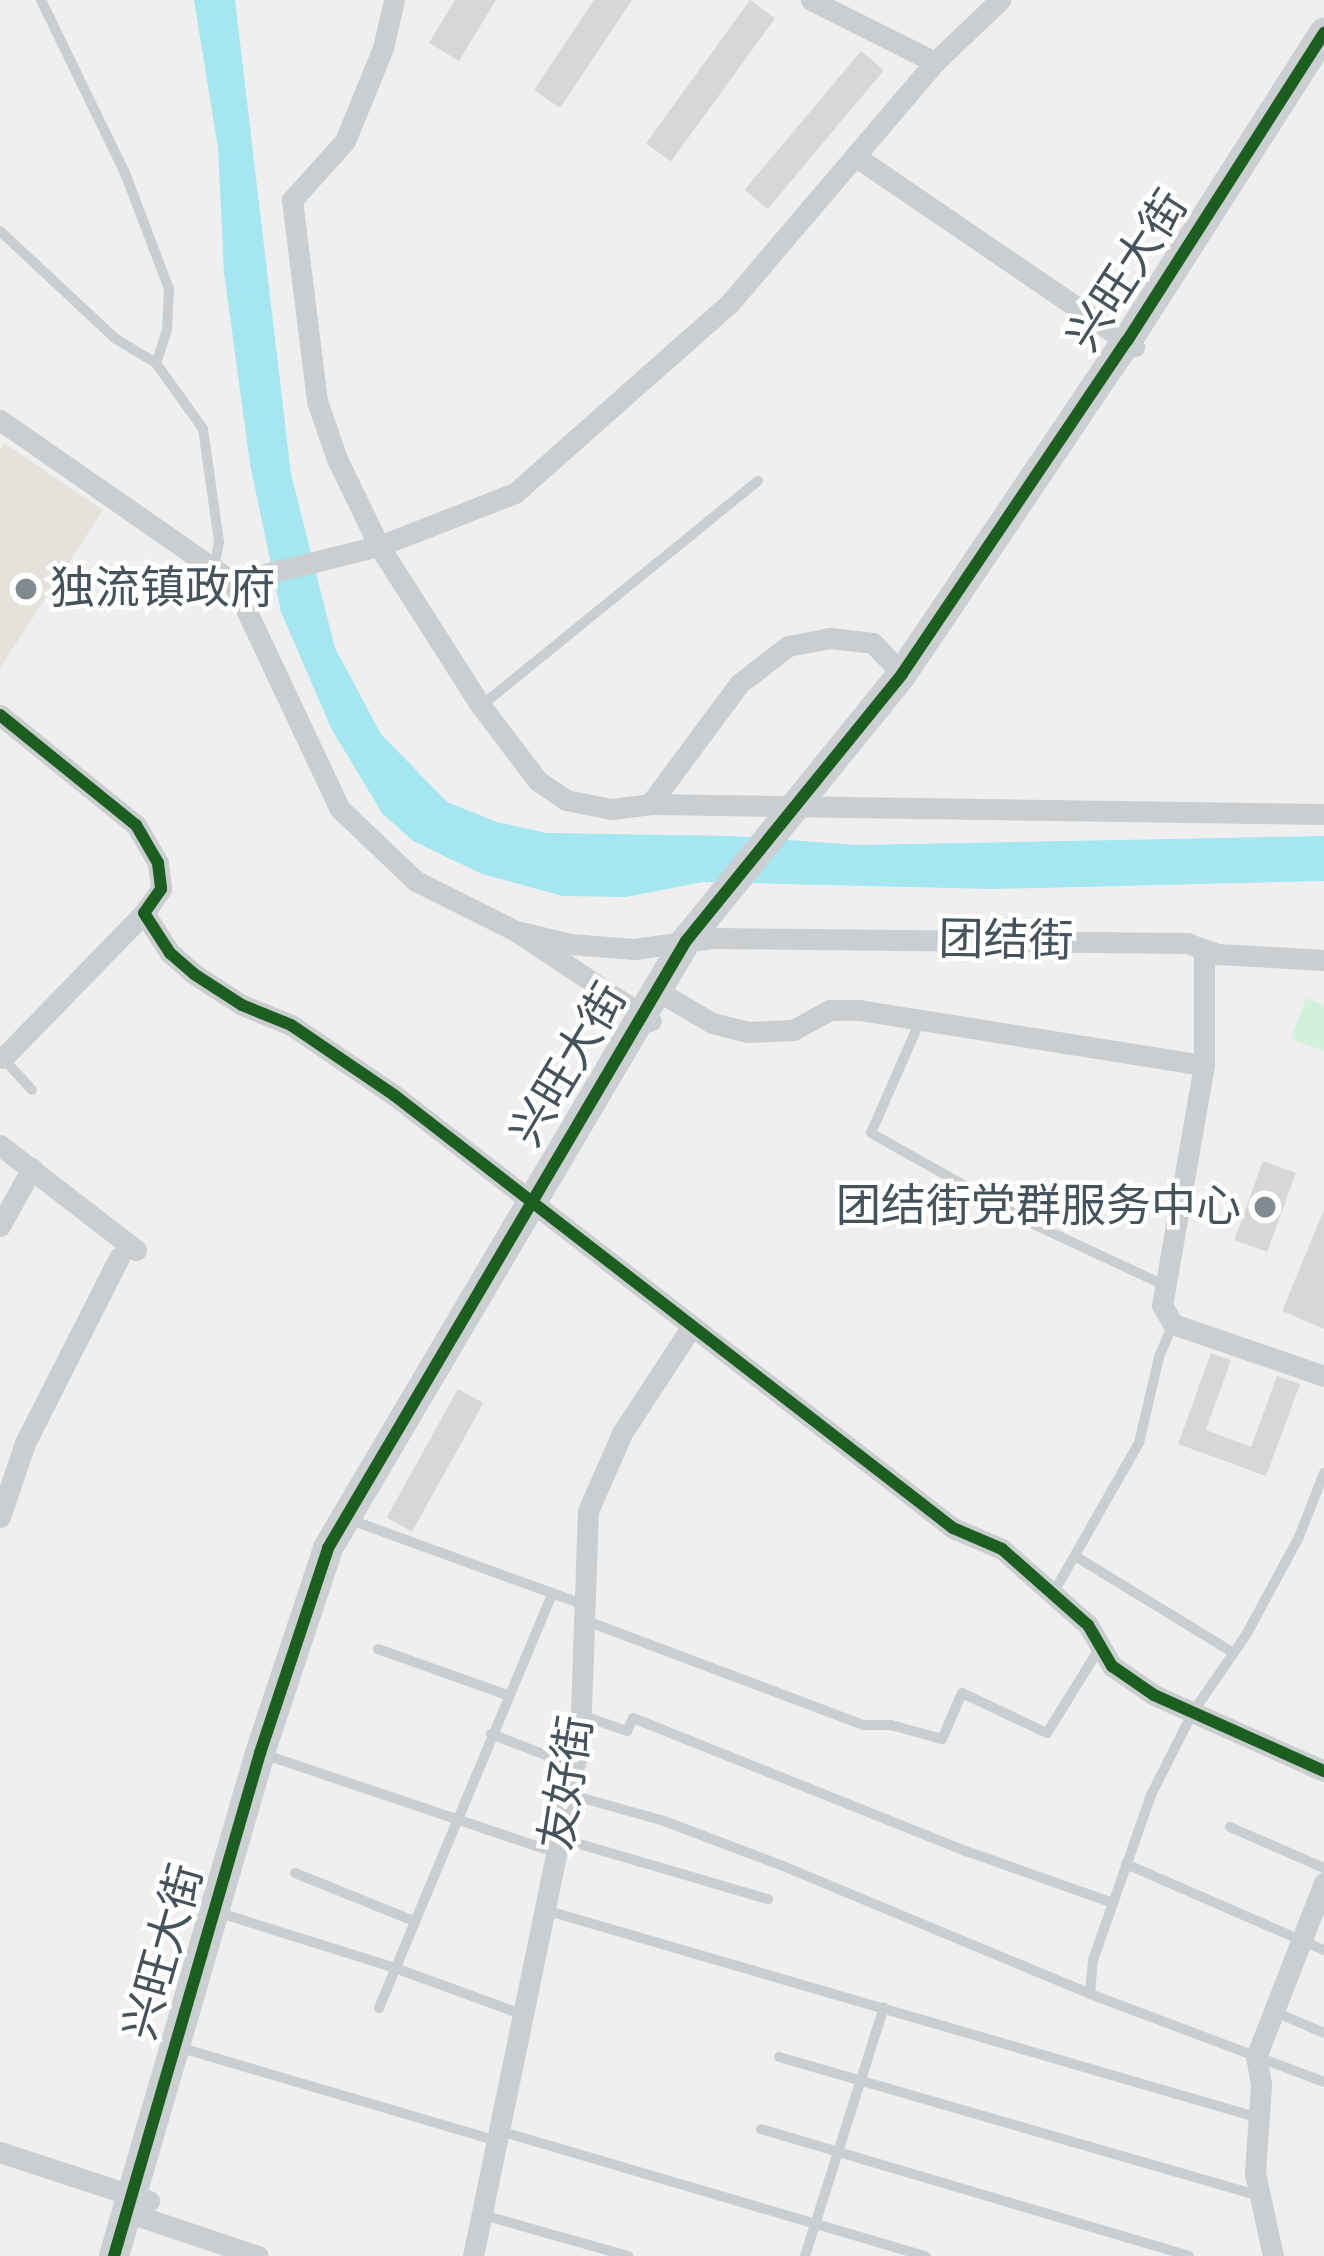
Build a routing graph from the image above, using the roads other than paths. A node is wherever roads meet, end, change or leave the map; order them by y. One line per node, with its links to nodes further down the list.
1 (41, 0): 12 (lane)
2 (394, 0): 15 (street)
3 (812, 0): 5 (street)
4 (1000, 0): 8 (street)
5 (839, 6): 8 (street)
6 (1324, 33): 11 (street, 兴旺大街)
7 (1324, 48): 11 (street, 兴旺大街)
8 (935, 62): 9 (street)
9 (855, 157): 11 (street); 15 (street)
10 (0, 231): 12 (lane)
11 (1130, 343): 17 (street, 兴旺大街); 22 (street, 兴旺大街)
12 (156, 363): 16 (lane)
13 (0, 420): 16 (street)
14 (758, 481): 18 (lane)
15 (379, 546): 16 (street); 18 (street)
16 (223, 576): 24 (street)
17 (902, 674): 20 (street); 22 (street, 兴旺大街)
18 (481, 706): 20 (street)
19 (0, 715): 23 (street)
20 (650, 804): 22 (street)
21 (1324, 814): 22 (street)
22 (794, 816): 25 (street, 兴旺大街)
23 (144, 913): 30 (street); 35 (street)
24 (517, 932): 25 (street, 团结街); 28 (street)
25 (704, 932): 26 (street, 团结街); 28 (street, 兴旺大街)
26 (1204, 950): 27 (street, 团结街); 31 (street)
27 (1324, 960)
28 (655, 1006): 29 (street); 35 (street, 兴旺大街)
29 (921, 1019): 31 (street); 37 (lane)
30 (2, 1058): 32 (lane)
31 (1204, 1065): 37 (street)
32 (32, 1090)
33 (0, 1145): 34 (street)
34 (32, 1168): 36 (street); 42 (street)
35 (537, 1203): 39 (street); 43 (street, 兴旺大街)
36 (0, 1226)
37 (1166, 1286): 38 (street)
38 (1173, 1324): 40 (street); 44 (lane)
39 (690, 1329): 45 (street); 47 (street, 友好街)
40 (1324, 1376)
41 (1324, 1473): 50 (lane)
42 (0, 1517)
43 (353, 1521): 46 (lane); 55 (street, 兴旺大街)
44 (1075, 1556): 45 (lane); 50 (lane)
45 (1055, 1590): 48 (street)
46 (553, 1593): 47 (lane); 51 (lane)
47 (584, 1612): 48 (lane); 53 (street, 友好街)
48 (1101, 1646): 52 (street)
49 (378, 1649): 51 (lane)
50 (1234, 1653): 52 (lane)
51 (507, 1695): 54 (lane)
52 (1193, 1712): 57 (street); 62 (lane)
53 (580, 1715): 56 (street, 友好街); 67 (lane)
54 (491, 1734): 56 (lane); 59 (lane)
55 (269, 1756): 59 (lane); 69 (street, 兴旺大街)
56 (574, 1766): 58 (street, 友好街)
57 (1324, 1771)
58 (568, 1794): 61 (street, 友好街); 74 (lane)
59 (457, 1816): 61 (lane); 70 (lane)
60 (1229, 1827): 63 (lane)
61 (558, 1846): 66 (lane); 68 (street, 友好街)
62 (1126, 1864): 67 (lane); 71 (lane)
63 (1324, 1868)
64 (295, 1873): 70 (lane)
65 (1324, 1883): 71 (street)
66 (768, 1899)
67 (1113, 1903): 74 (lane)
68 (545, 1910): 75 (lane); 78 (street, 友好街)
69 (223, 1914): 73 (lane); 80 (street, 兴旺大街)
70 (414, 1921): 73 (lane)
71 (1300, 1939): 72 (lane); 77 (street)
72 (1324, 1950)
73 (395, 1968): 76 (lane); 78 (lane)
74 (1090, 1994): 82 (lane)
75 (884, 2007): 83 (lane); 85 (lane)
76 (379, 2008)
77 (1270, 2009): 79 (lane); 82 (street)
78 (524, 2015): 87 (street, 友好街)
79 (1324, 2033)
80 (184, 2048): 87 (lane); 91 (street, 兴旺大街)
81 (779, 2057): 83 (lane)
82 (1256, 2057): 84 (lane); 85 (street)
83 (861, 2080): 89 (lane); 90 (lane)
84 (1324, 2082)
85 (1259, 2118): 90 (street)
86 (761, 2129): 89 (lane)
87 (499, 2136): 92 (street, 友好街); 93 (lane)
88 (0, 2152): 91 (street)
89 (838, 2152): 93 (lane); 101 (lane)
90 (1261, 2196): 102 (street)
91 (138, 2206): 94 (street, 兴旺大街); 95 (street, 兴旺大街); 96 (street)
92 (483, 2215): 97 (street, 友好街); 98 (lane)
93 (815, 2223): 99 (lane); 100 (lane)
94 (114, 2256)
95 (134, 2256)
96 (258, 2256)
97 (473, 2256)
98 (628, 2256)
99 (805, 2256)
100 (926, 2256)
101 (1189, 2256)
102 (1273, 2256)

